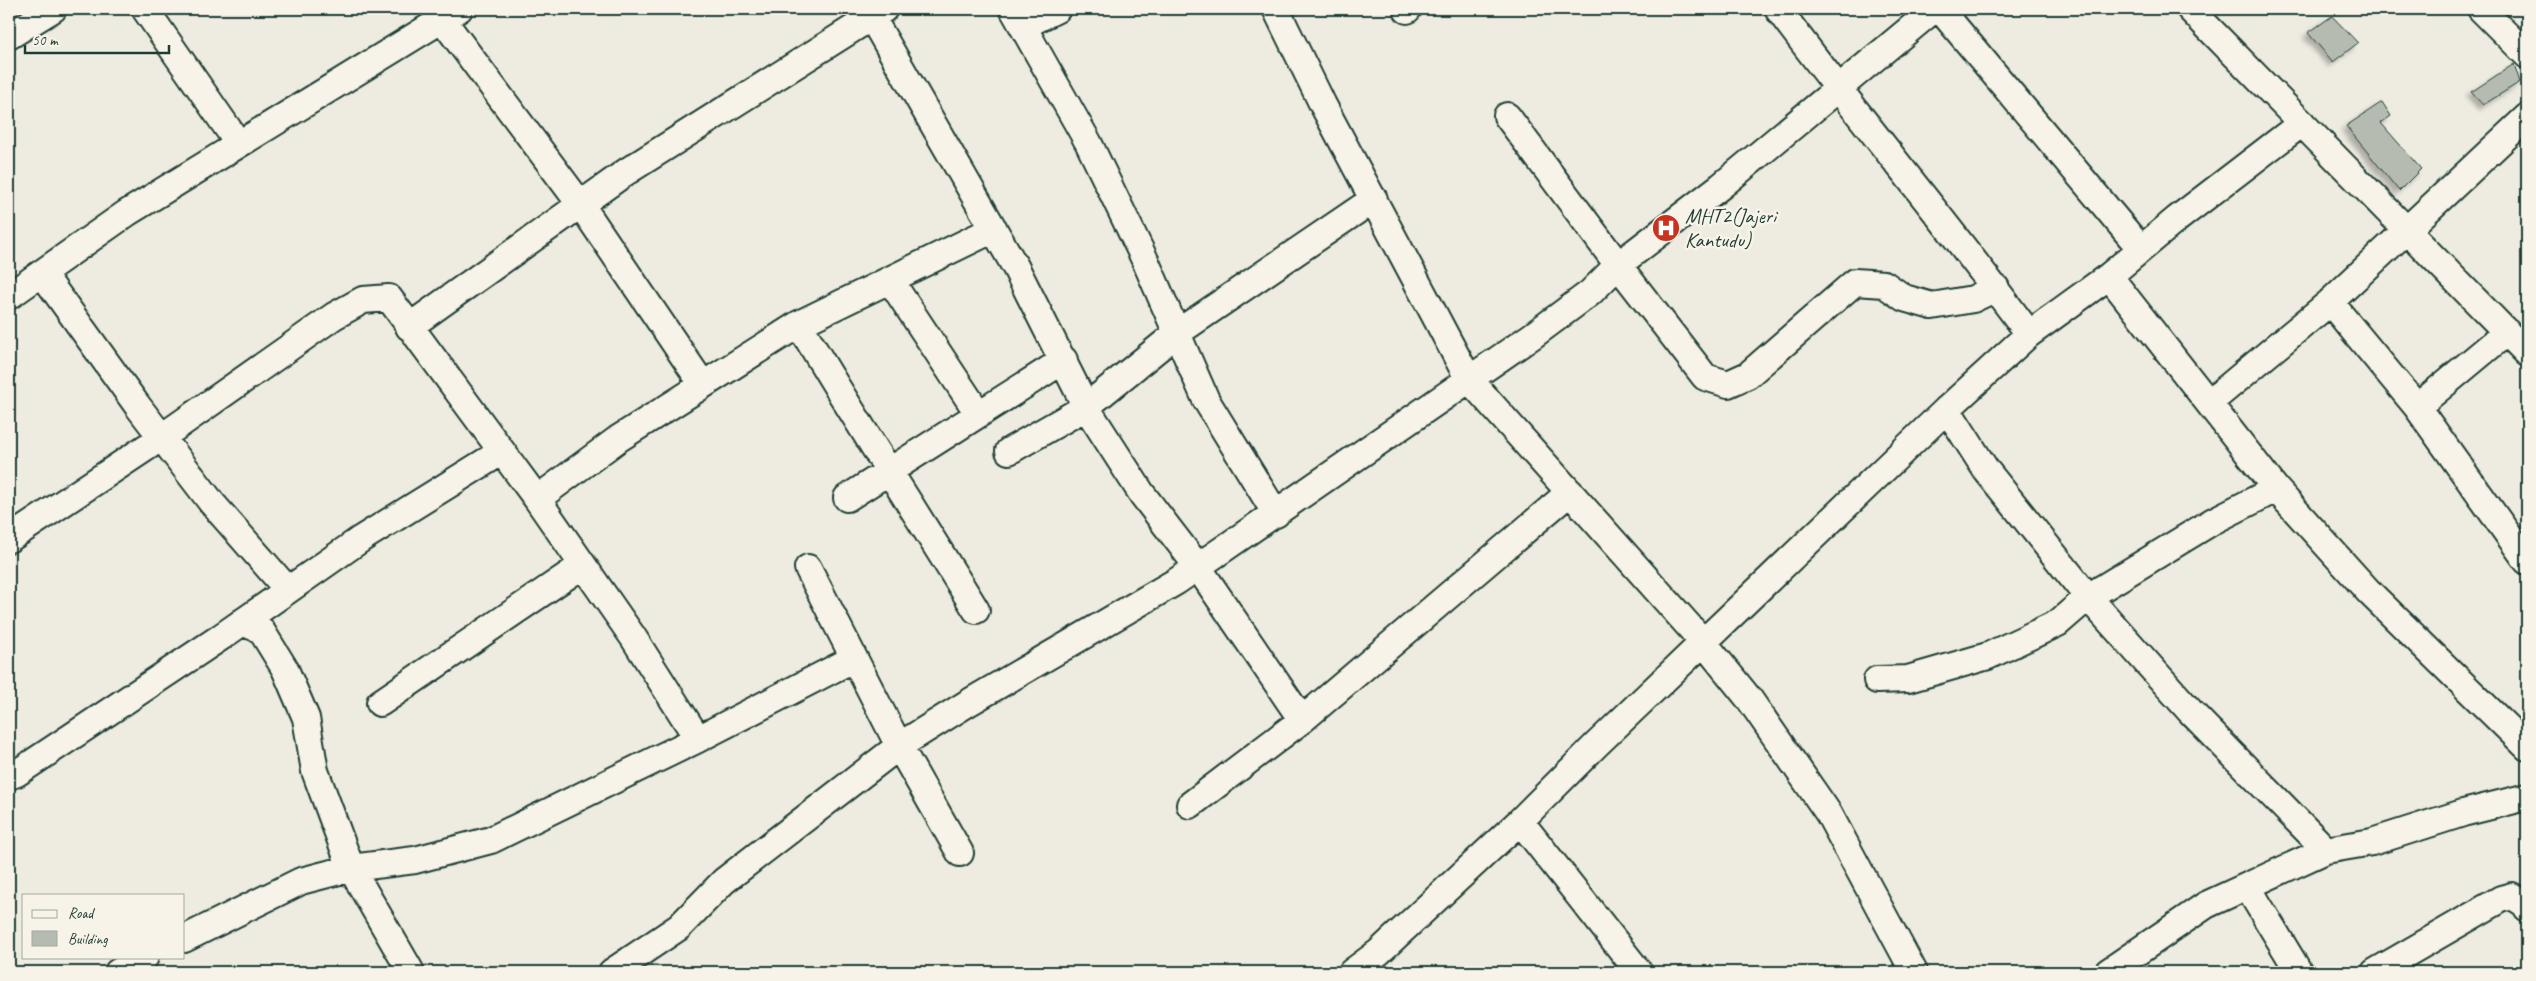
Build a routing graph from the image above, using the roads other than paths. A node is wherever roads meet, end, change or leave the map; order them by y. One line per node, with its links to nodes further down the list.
1 (53, 9): 13 (street)
2 (145, 9): 19 (street)
3 (1057, 9): 12 (street)
4 (1276, 9): 20 (street)
5 (1778, 9): 15 (street)
6 (1934, 9): 15 (street)
7 (1940, 9): 24 (street)
8 (2190, 9): 18 (street)
9 (2482, 9): 14 (street)
10 (878, 12): 21 (street); 22 (street)
11 (450, 14): 19 (street); 21 (street)
12 (1018, 18): 35 (street)
13 (9, 36)
14 (2527, 55)
15 (1837, 89): 25 (street); 29 (street)
16 (1507, 116): 25 (street)
17 (2527, 117): 23 (street)
18 (2302, 123): 23 (street); 24 (street)
19 (238, 143): 26 (street)
20 (1374, 199): 35 (street); 39 (street)
21 (581, 205): 33 (street); 40 (street)
22 (994, 229): 28 (street); 38 (street)
23 (2408, 230): 31 (street); 34 (street)
24 (2140, 249): 27 (street)
25 (1618, 265): 29 (street); 39 (street)
26 (42, 272): 30 (street); 46 (street)
27 (2109, 276): 36 (street); 41 (street)
28 (890, 280): 32 (street); 45 (street)
29 (1996, 288): 36 (street)
30 (9, 296)
31 (2330, 302): 41 (street); 43 (street)
32 (799, 324): 40 (street); 49 (street)
33 (409, 327): 46 (street); 48 (street)
34 (2507, 332): 37 (street); 43 (street)
35 (1177, 333): 42 (street); 54 (street)
36 (2029, 334): 44 (street)
37 (2527, 353)
38 (1064, 360): 42 (street); 45 (street)
39 (1468, 378): 51 (street); 54 (street)
40 (703, 385): 53 (street)
41 (2209, 402): 50 (street)
42 (1086, 407): 47 (street); 58 (street)
43 (2418, 407): 56 (street)
44 (1947, 409): 61 (street); 64 (street)
45 (978, 413): 49 (street)
46 (162, 437): 55 (street); 60 (street)
47 (1009, 451)
48 (501, 452): 53 (street); 60 (street)
49 (889, 470): 52 (street); 62 (street)
50 (2276, 489): 61 (street); 71 (street)
51 (1570, 492): 64 (street); 68 (street)
52 (847, 498)
53 (537, 499): 57 (street)
54 (1276, 514): 58 (street)
55 (9, 539)
56 (2527, 561)
57 (583, 565): 67 (street); 69 (street)
58 (1198, 567): 68 (street); 70 (street)
59 (808, 568): 65 (street)
60 (288, 590): 63 (street)
61 (2088, 597): 66 (street); 76 (street)
62 (976, 610)
63 (242, 622): 72 (street); 78 (street)
64 (1704, 643): 75 (street); 88 (street)
65 (853, 658): 69 (street); 70 (street)
66 (1877, 680)
67 (380, 703)
68 (1302, 720): 74 (street)
69 (698, 739): 78 (street)
70 (899, 746): 77 (street); 85 (street)
71 (2527, 747)
72 (11, 782)
73 (2527, 797): 76 (street)
74 (1190, 805)
75 (1520, 821): 86 (street); 87 (street)
76 (2326, 850): 79 (street)
77 (960, 853)
78 (351, 868): 81 (street); 84 (street)
79 (2247, 886): 89 (street); 90 (street)
80 (2527, 908): 91 (street)
81 (185, 939)
82 (143, 958): 83 (street)
83 (118, 972)
84 (411, 972)
85 (612, 972)
86 (1352, 972)
87 (1639, 972)
88 (1914, 972)
89 (2108, 972)
90 (2299, 972)
91 (2376, 972)

